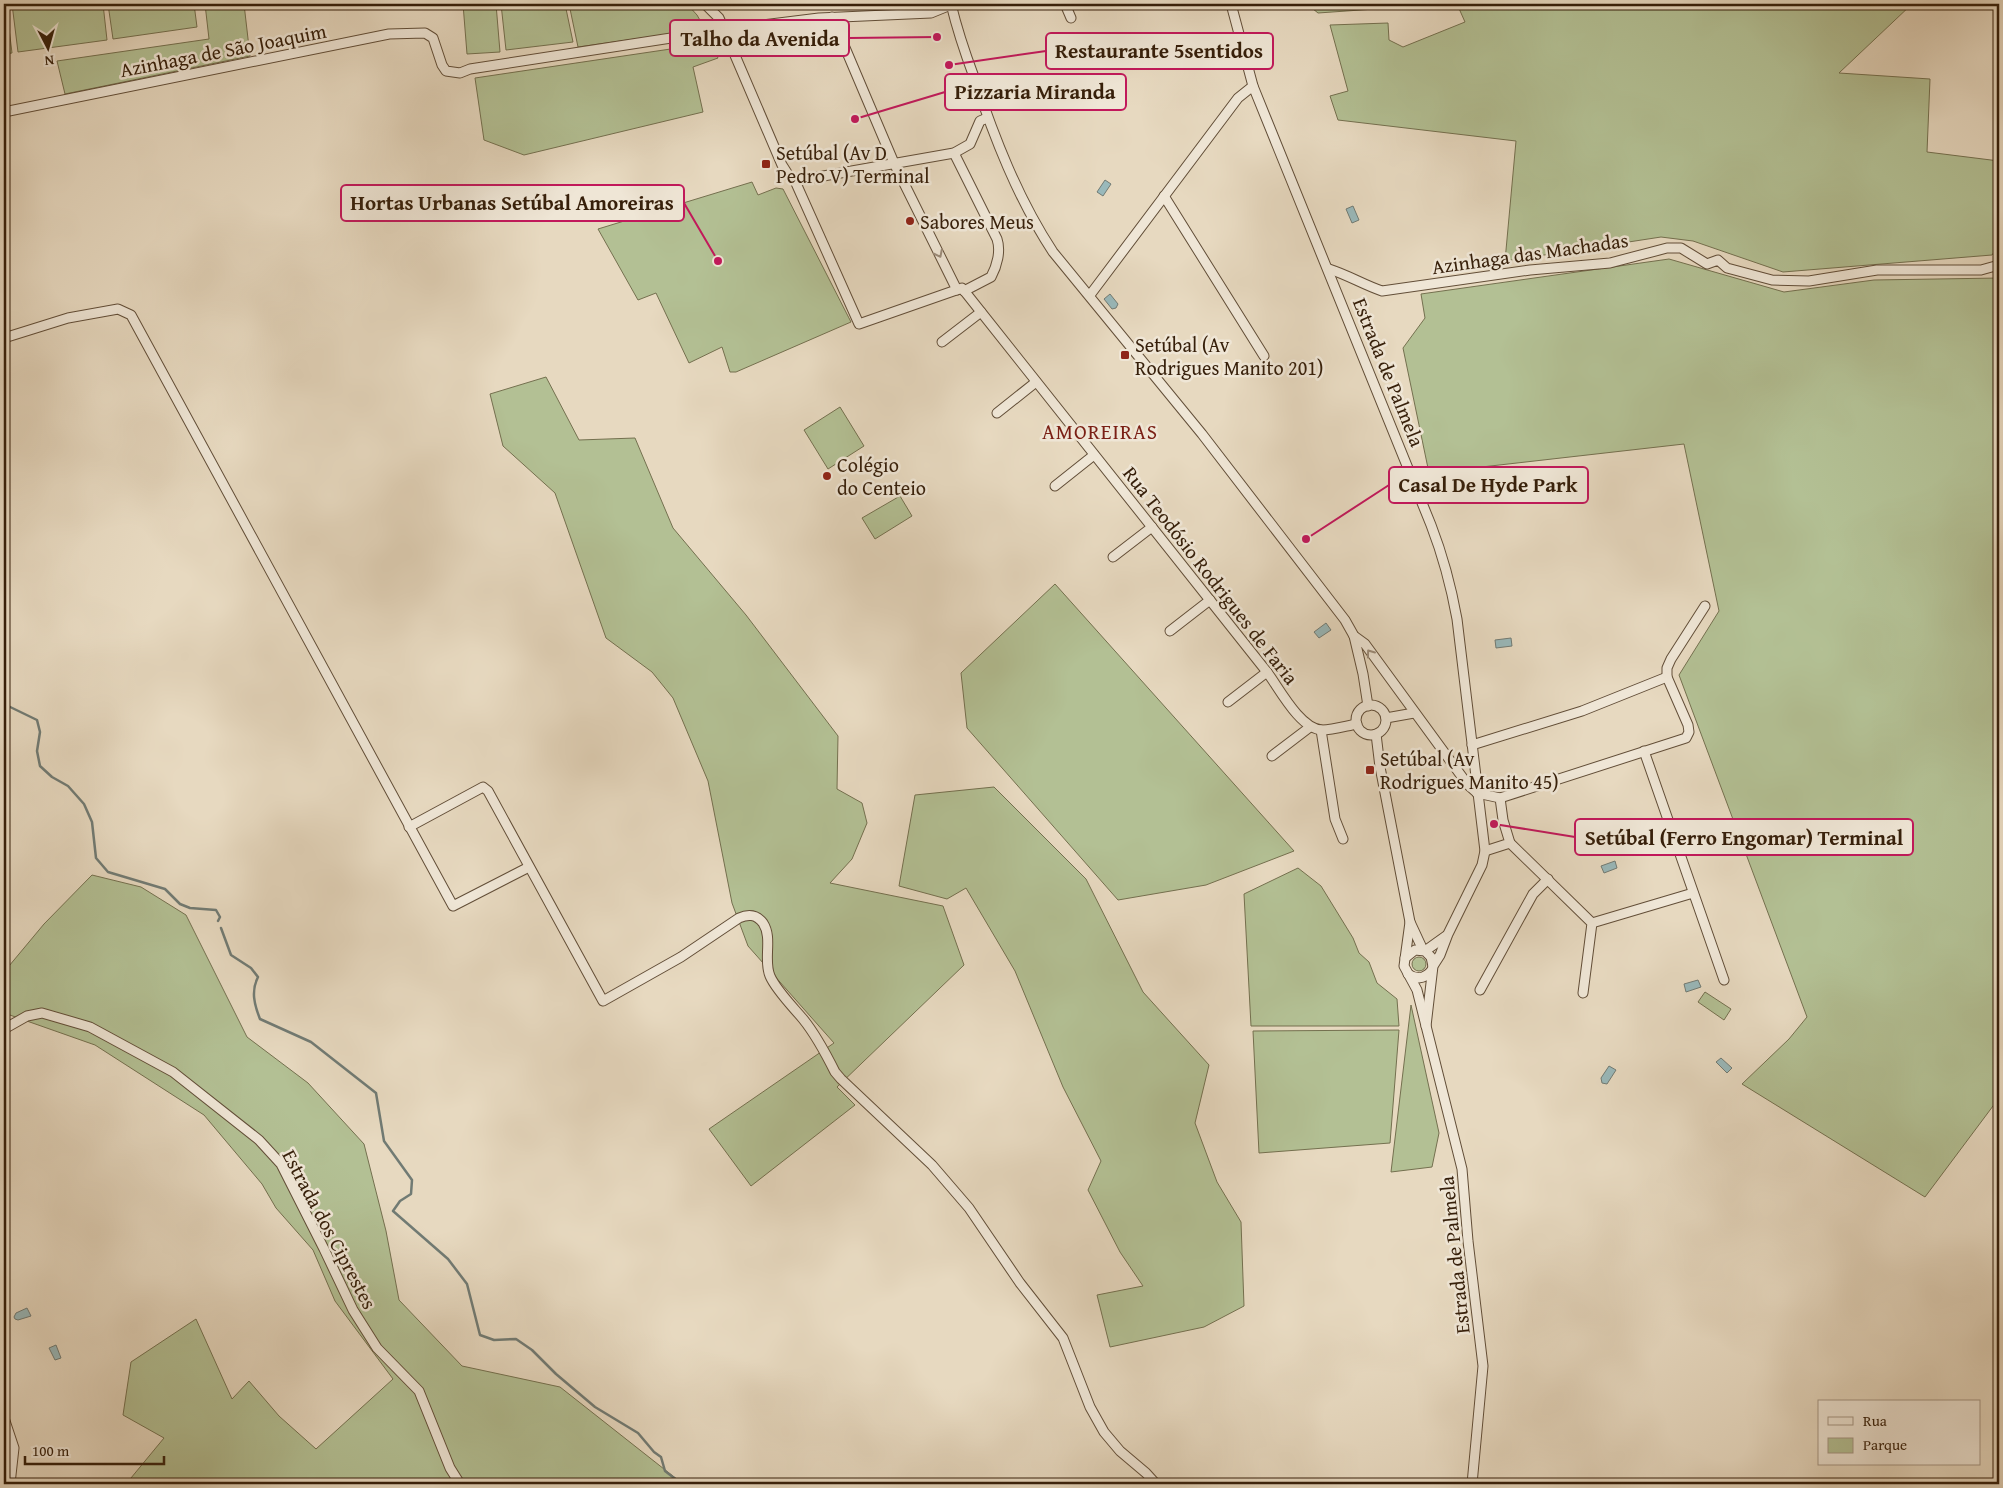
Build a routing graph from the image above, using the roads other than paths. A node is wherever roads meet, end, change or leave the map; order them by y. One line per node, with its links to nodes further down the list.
1 (705, 4): 7 (street)
2 (952, 4): 5 (street, Azinhaga de São Joaquim); 10 (street)
3 (1065, 4): 6 (street)
4 (1231, 4): 8 (street, Estrada de Palmela)
5 (832, 17): 7 (street, Azinhaga de São Joaquim); 12 (street, Rua Teodósio Rodrigues de Faria)
6 (1071, 18)
7 (723, 30): 9 (street, Azinhaga de São Joaquim); 13 (street)
8 (1254, 86): 14 (street); 16 (street, Estrada de Palmela)
9 (4, 112)
10 (987, 118): 11 (street); 18 (street)
11 (954, 153): 12 (street); 17 (street)
12 (894, 163): 13 (street); 17 (street, Rua Teodósio Rodrigues de Faria, one-way to 17)
13 (795, 181): 17 (street)
14 (1164, 196): 18 (street); 22 (street)
15 (1999, 265): 16 (street, Azinhaga das Machadas)
16 (1329, 269): 43 (street, Estrada de Palmela)
17 (961, 290): 19 (street, Rua Teodósio Rodrigues de Faria)
18 (1090, 295): 32 (street)
19 (981, 312): 21 (street); 23 (street, Rua Teodósio Rodrigues de Faria)
20 (4, 338): 48 (street)
21 (942, 342)
22 (1264, 356)
23 (1036, 382): 24 (street); 25 (street, Rua Teodósio Rodrigues de Faria)
24 (997, 413)
25 (1094, 455): 26 (street); 27 (street, Rua Teodósio Rodrigues de Faria)
26 (1055, 486)
27 (1152, 527): 28 (street); 29 (street, Rua Teodósio Rodrigues de Faria)
28 (1113, 557)
29 (1210, 600): 31 (street); 33 (street, Rua Teodósio Rodrigues de Faria)
30 (1705, 606): 34 (street)
31 (1170, 631)
32 (1354, 636): 36 (street); 37 (street, one-way to 32)
33 (1267, 672): 35 (street); 40 (street, Rua Teodósio Rodrigues de Faria)
34 (1667, 677): 43 (street); 44 (street)
35 (1228, 702)
36 (1368, 706): 38 (street); 39 (street)
37 (1414, 713): 38 (street); 46 (street)
38 (1386, 718): 42 (street)
39 (1357, 724): 41 (street); 42 (street)
40 (1310, 727): 41 (street); 45 (street)
41 (1321, 730): 49 (street)
42 (1376, 734): 55 (street)
43 (1472, 745): 46 (street, Estrada de Palmela)
44 (1644, 751): 47 (street); 54 (street)
45 (1272, 756)
46 (1477, 793): 47 (street); 51 (street, Estrada de Palmela)
47 (1500, 798): 50 (street)
48 (409, 827): 52 (street); 52 (street)
49 (1343, 839)
50 (1510, 843): 51 (street); 53 (street)
51 (1485, 851): 57 (street, Estrada de Palmela)
52 (529, 868): 70 (street)
53 (1548, 879): 56 (street); 63 (street)
54 (1693, 893): 56 (street); 62 (street)
55 (1410, 922): 58 (street); 59 (street)
56 (1592, 923): 64 (street)
57 (1448, 934): 58 (street, Estrada de Palmela); 60 (street, Estrada de Palmela)
58 (1424, 951): 59 (street); 60 (street)
59 (1405, 958): 61 (street)
60 (1432, 968): 61 (street); 65 (street, Estrada de Palmela)
61 (1408, 974): 65 (street, Estrada de Palmela)
62 (1724, 980)
63 (1480, 990)
64 (1583, 993)
65 (1426, 1026): 71 (street, Estrada de Palmela)
66 (4, 1029): 69 (street, Estrada dos Ciprestes)
67 (4, 1418): 68 (street)
68 (10, 1484)
69 (460, 1484)
70 (1156, 1484)
71 (1472, 1484)

